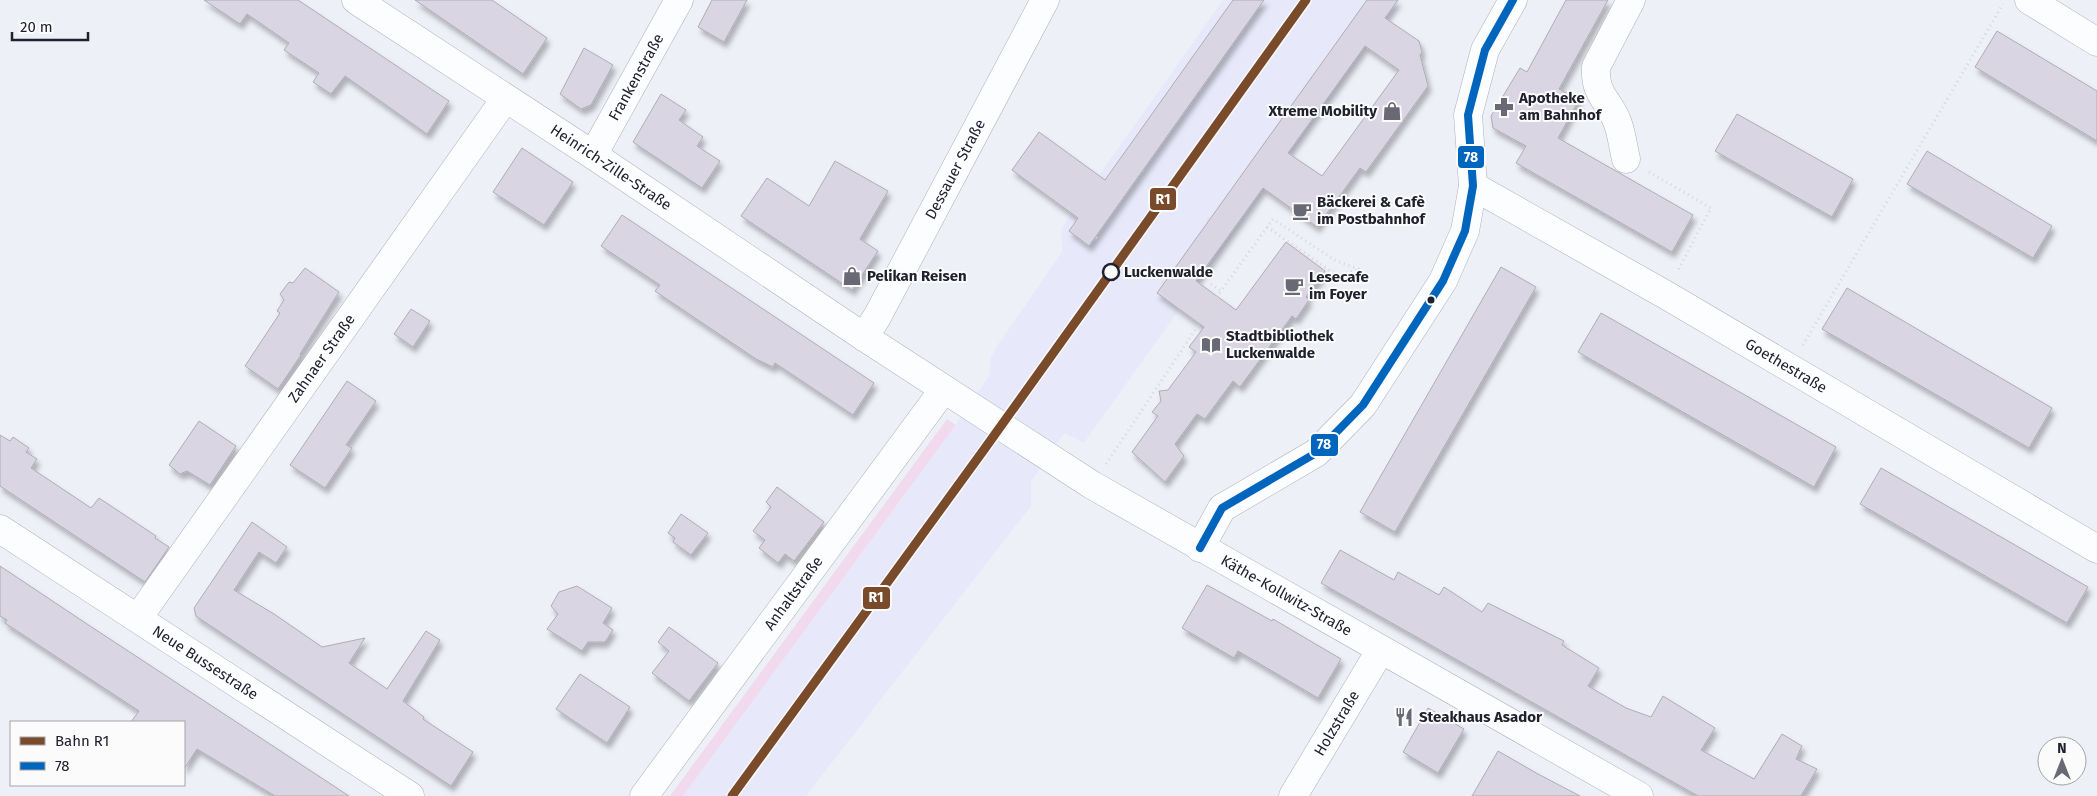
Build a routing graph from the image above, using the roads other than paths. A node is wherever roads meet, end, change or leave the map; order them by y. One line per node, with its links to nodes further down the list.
1 (356, 0): 8 (street, Heinrich-Zille-Straße)
2 (679, 0): 9 (street, Frankenstraße)
3 (1045, 0): 12 (street, Dessauer Straße)
4 (1513, 0): 11 (street)
5 (1631, 0): 10 (street)
6 (2029, 0): 7 (street)
7 (2097, 42)
8 (505, 99): 9 (street, Heinrich-Zille-Straße); 17 (street, Zahnaer Straße)
9 (593, 155): 12 (street, Heinrich-Zille-Straße)
10 (1626, 159)
11 (1473, 186): 15 (street); 16 (street, Goethestraße)
12 (864, 337): 13 (street, Käthe-Kollwitz-Straße)
13 (944, 389): 15 (street, Käthe-Kollwitz-Straße); 20 (street, Anhaltstraße)
14 (0, 529): 17 (street, Neue Bussestraße)
15 (1200, 548): 18 (street, Käthe-Kollwitz-Straße)
16 (2097, 549)
17 (138, 618): 19 (street, Neue Bussestraße)
18 (1380, 650): 21 (street, Holzstraße); 22 (street, Käthe-Kollwitz-Straße)
19 (410, 796)
20 (644, 796)
21 (1292, 796)
22 (1639, 796)

